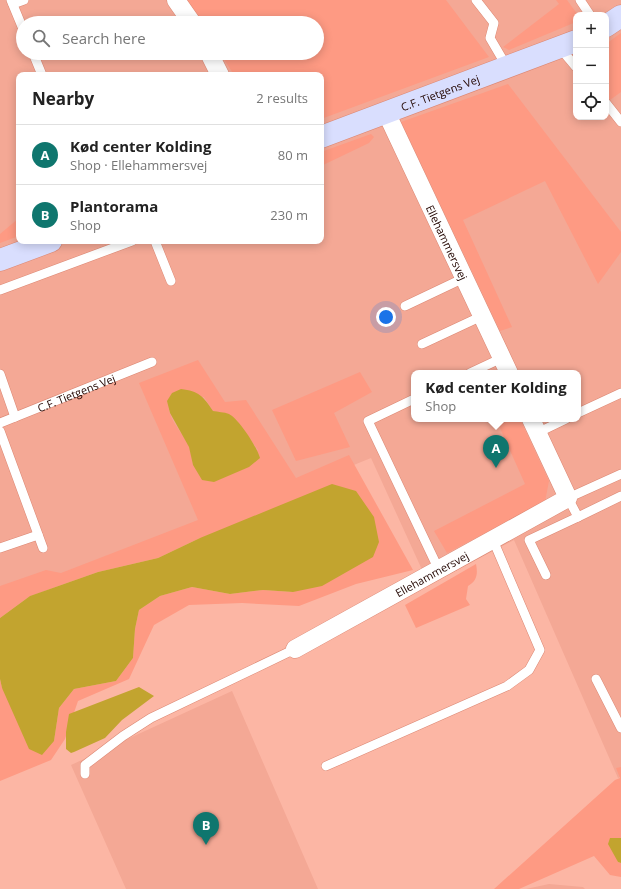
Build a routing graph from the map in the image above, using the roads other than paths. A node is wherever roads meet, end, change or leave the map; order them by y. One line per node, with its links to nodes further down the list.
1 (24, 0): 5 (lane)
2 (176, 0): 8 (street)
3 (476, 0): 15 (lane)
4 (580, 0): 6 (lane)
5 (12, 2): 7 (lane)
6 (588, 12)
7 (18, 16)
8 (187, 16)
9 (621, 16): 10 (street)
10 (609, 24)
11 (568, 44): 12 (lane, C.F. Tietgens Vej); 15 (street, C.F. Tietgens Vej)
12 (573, 58)
13 (36, 60): 16 (lane)
14 (212, 60): 17 (street)
15 (507, 68): 19 (street, C.F. Tietgens Vej)
16 (41, 72)
17 (218, 72)
18 (609, 107): 20 (lane)
19 (386, 112): 21 (street, C.F. Tietgens Vej); 26 (street, Ellehammersvej)
20 (621, 122)
21 (324, 136)
22 (42, 244): 25 (street)
23 (124, 244): 28 (lane)
24 (156, 244): 27 (lane)
25 (0, 260)
26 (464, 278): 29 (lane); 30 (street, Ellehammersvej)
27 (171, 281)
28 (0, 290)
29 (405, 306)
30 (482, 316): 31 (lane); 33 (street, Ellehammersvej)
31 (422, 344)
32 (152, 362): 39 (lane, C.F. Tietgens Vej)
33 (506, 366): 34 (lane)
34 (485, 370)
35 (0, 374): 39 (lane)
36 (621, 392): 38 (lane)
37 (411, 400): 52 (lane)
38 (581, 412)
39 (15, 417): 41 (lane, C.F. Tietgens Vej)
40 (552, 422): 42 (lane)
41 (0, 423)
42 (534, 426): 46 (street)
43 (0, 431): 48 (lane)
44 (621, 474): 46 (lane, Ellehammersvej)
45 (621, 496): 47 (lane)
46 (568, 498): 47 (lane); 49 (street, Ellehammersvej)
47 (578, 517): 53 (lane)
48 (38, 534): 50 (lane); 51 (lane)
49 (493, 540): 52 (street, Ellehammersvej); 57 (lane)
50 (0, 548)
51 (43, 548)
52 (439, 570): 54 (street, Ellehammersvej)
53 (546, 575)
54 (295, 648): 58 (lane)
55 (596, 678): 56 (lane)
56 (621, 728)
57 (326, 766)
58 (85, 774)

